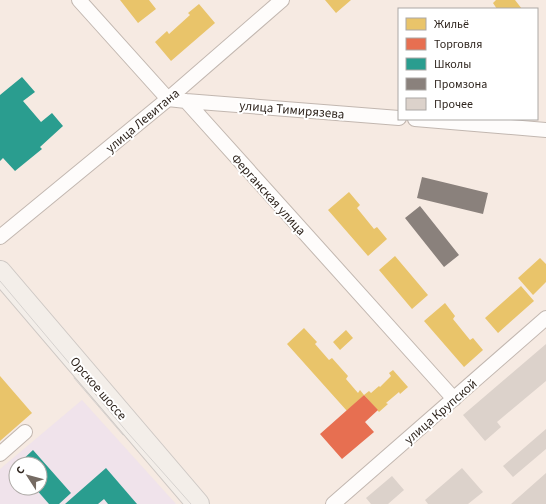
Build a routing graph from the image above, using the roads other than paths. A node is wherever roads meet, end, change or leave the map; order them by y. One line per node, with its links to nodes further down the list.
1 (80, 0): 3 (street)
2 (282, 0): 3 (street, улица Левитана)
3 (168, 99): 4 (street); 8 (street, улица Левитана)
4 (186, 100): 5 (street, улица Тимирязева); 11 (street, Ферганская улица)
5 (398, 118)
6 (427, 120): 7 (street)
7 (546, 130)
8 (0, 237)
9 (0, 272): 14 (main road, Орское шоссе)
10 (546, 318): 11 (street, улица Крупской)
11 (454, 399): 15 (street, улица Крупской)
12 (25, 432): 13 (street)
13 (0, 454)
14 (198, 504)
15 (333, 504)

